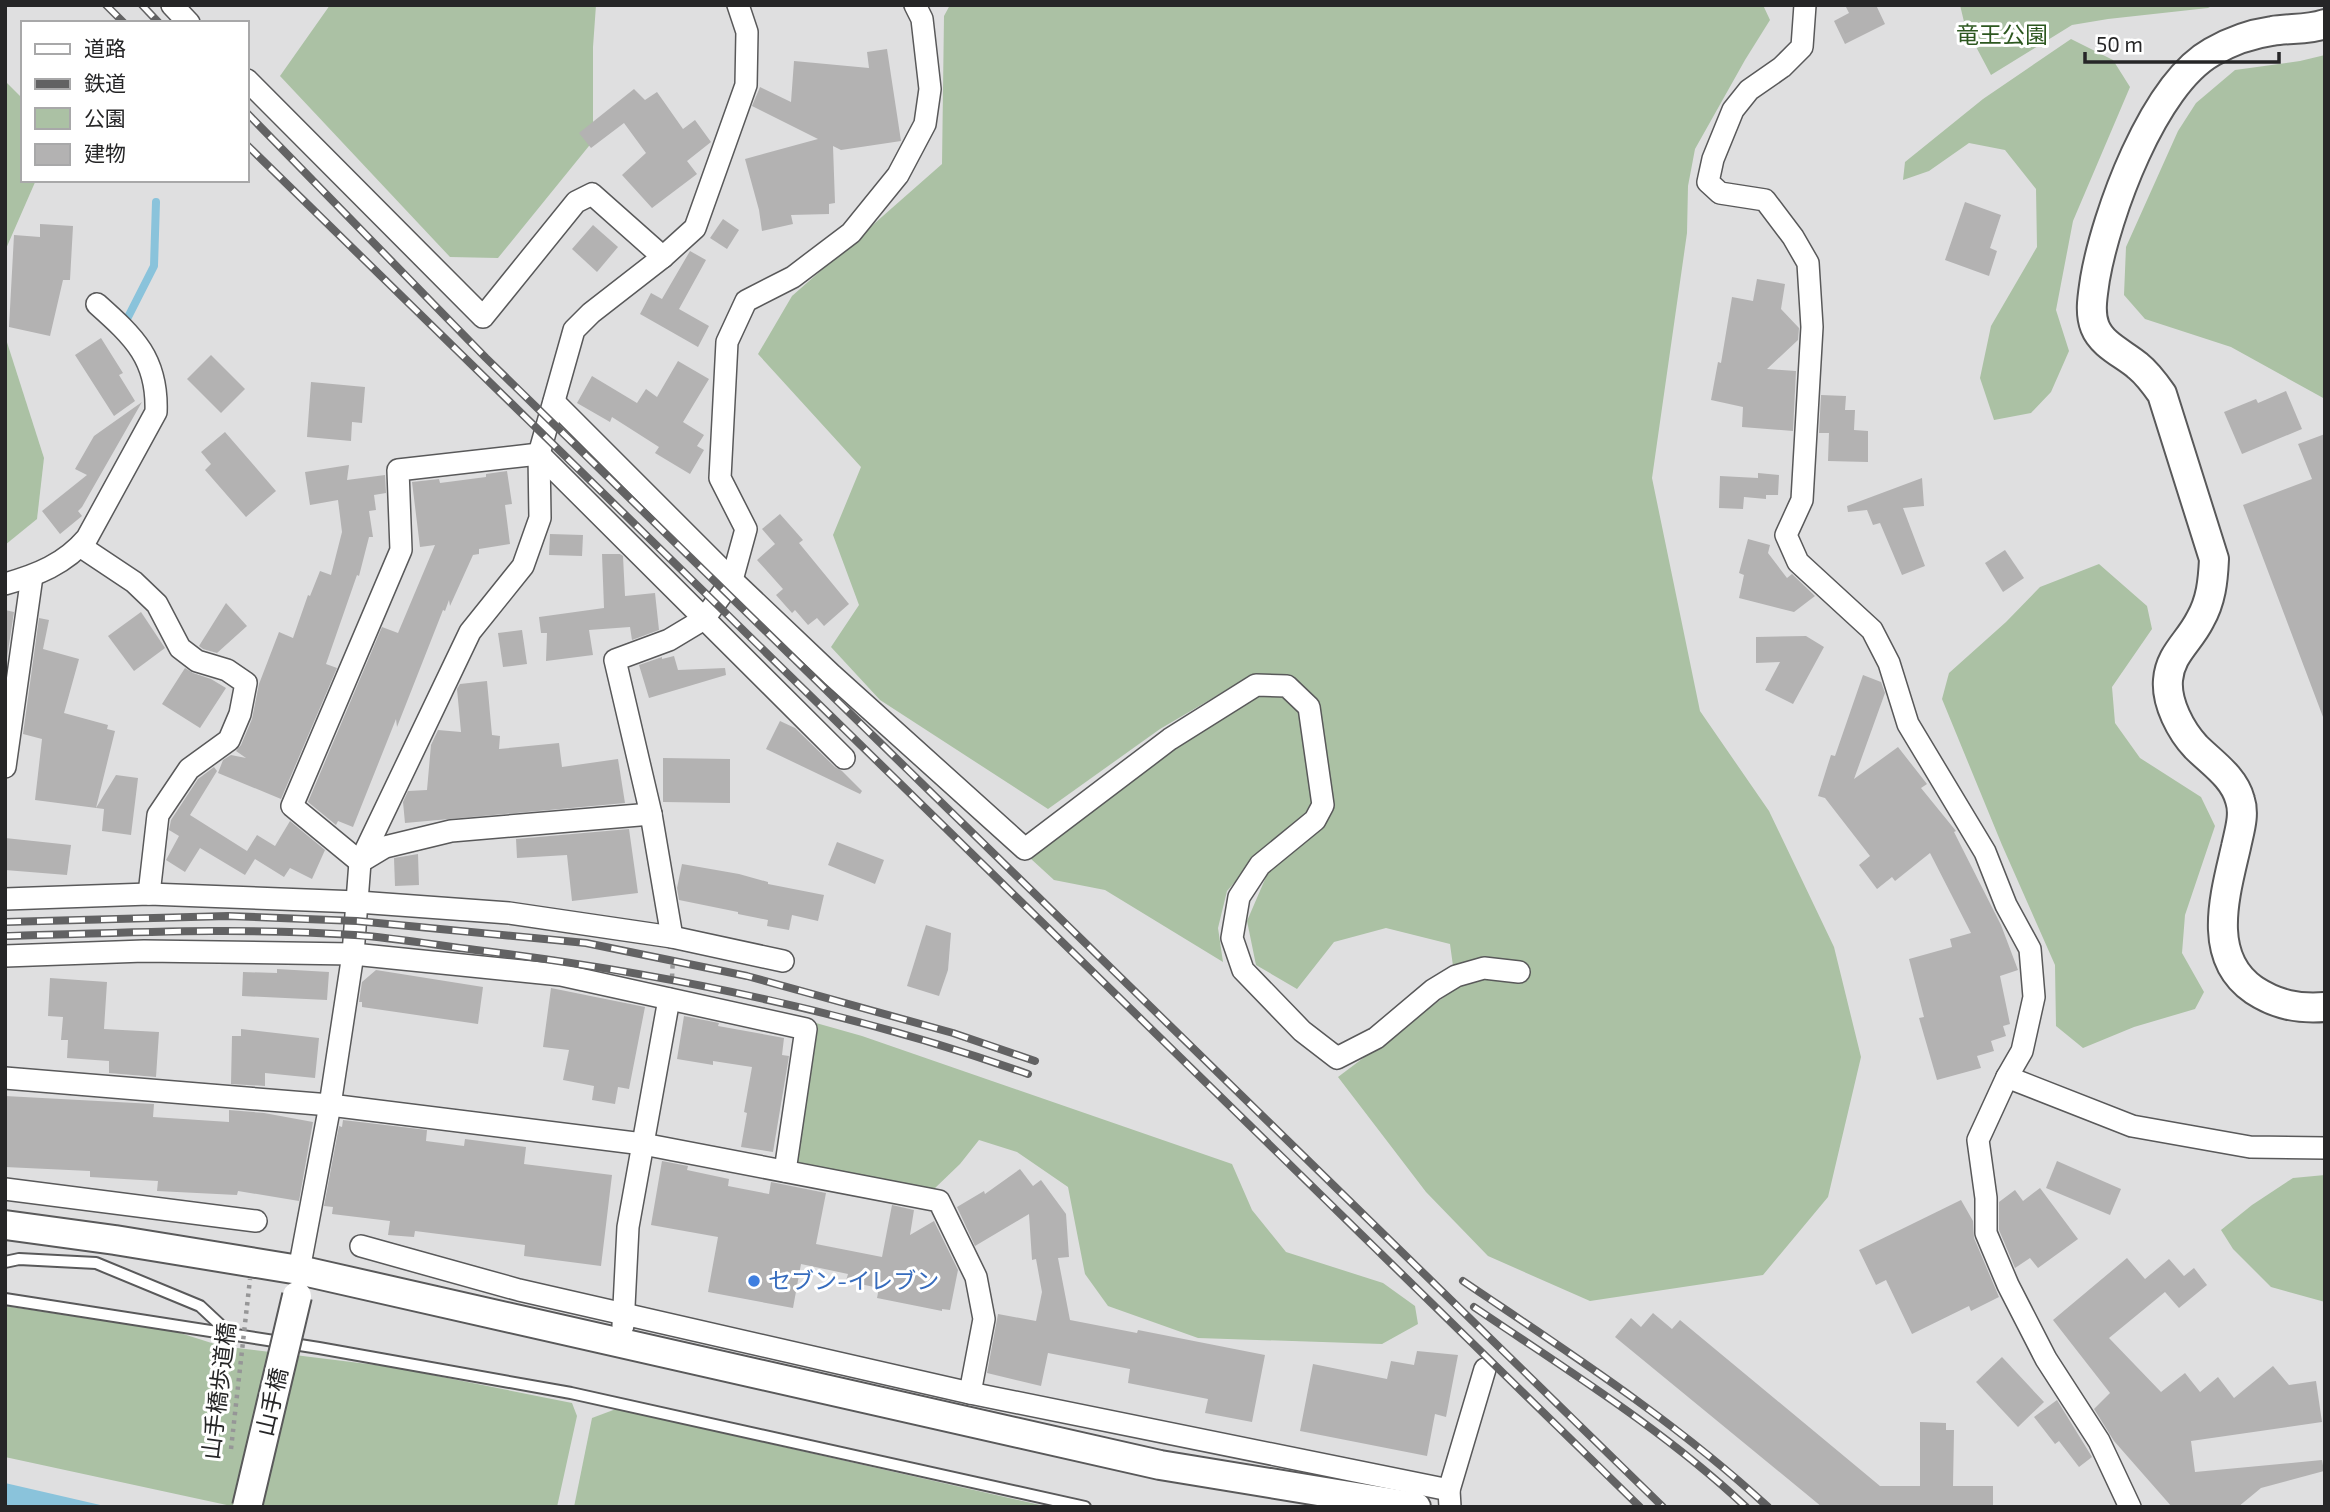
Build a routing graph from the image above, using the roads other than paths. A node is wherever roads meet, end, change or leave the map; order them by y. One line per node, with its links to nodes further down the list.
1 (172, 5): 5 (street)
2 (738, 5): 8 (street)
3 (915, 5): 14 (street)
4 (1805, 5): 31 (street)
5 (187, 21)
6 (2325, 24): 30 (street)
7 (248, 81): 8 (street)
8 (663, 257): 10 (street)
9 (97, 304): 12 (street)
10 (554, 402): 11 (street); 14 (street)
11 (539, 454): 16 (street); 20 (street); 20 (street)
12 (80, 546): 13 (street); 21 (street)
13 (32, 576): 15 (street); 18 (street)
14 (732, 580): 16 (street); 28 (street)
15 (5, 584)
16 (704, 619): 17 (street); 19 (street)
17 (844, 758)
18 (5, 767)
19 (651, 814): 20 (street); 24 (street)
20 (360, 862): 23 (street)
21 (149, 894): 22 (street); 23 (street)
22 (5, 899)
23 (358, 902): 24 (street); 25 (street)
24 (672, 937): 27 (street)
25 (353, 954): 26 (street); 29 (street); 33 (street)
26 (5, 956)
27 (783, 961)
28 (1519, 972)
29 (669, 999): 34 (street); 36 (street)
30 (2325, 1007)
31 (2007, 1077): 35 (street); 54 (street)
32 (5, 1078): 33 (street)
33 (330, 1105): 34 (street); 43 (street)
34 (643, 1144): 36 (street); 45 (street)
35 (2325, 1148)
36 (785, 1171): 49 (street)
37 (5, 1189): 38 (street)
38 (256, 1221)
39 (5, 1225): 41 (street)
40 (361, 1246): 45 (street)
41 (94, 1250): 42 (lane); 43 (street); 46 (lane)
42 (5, 1262)
43 (298, 1283): 47 (street); 51 (street, 山手橋, bridge)
44 (5, 1299): 46 (lane)
45 (623, 1313): 47 (street); 49 (street)
46 (230, 1334): 52 (lane)
47 (622, 1344): 53 (street)
48 (1485, 1369): 50 (street)
49 (970, 1393): 50 (street)
50 (1449, 1498)
51 (247, 1507)
52 (1085, 1507)
53 (1416, 1507)
54 (2130, 1507)

